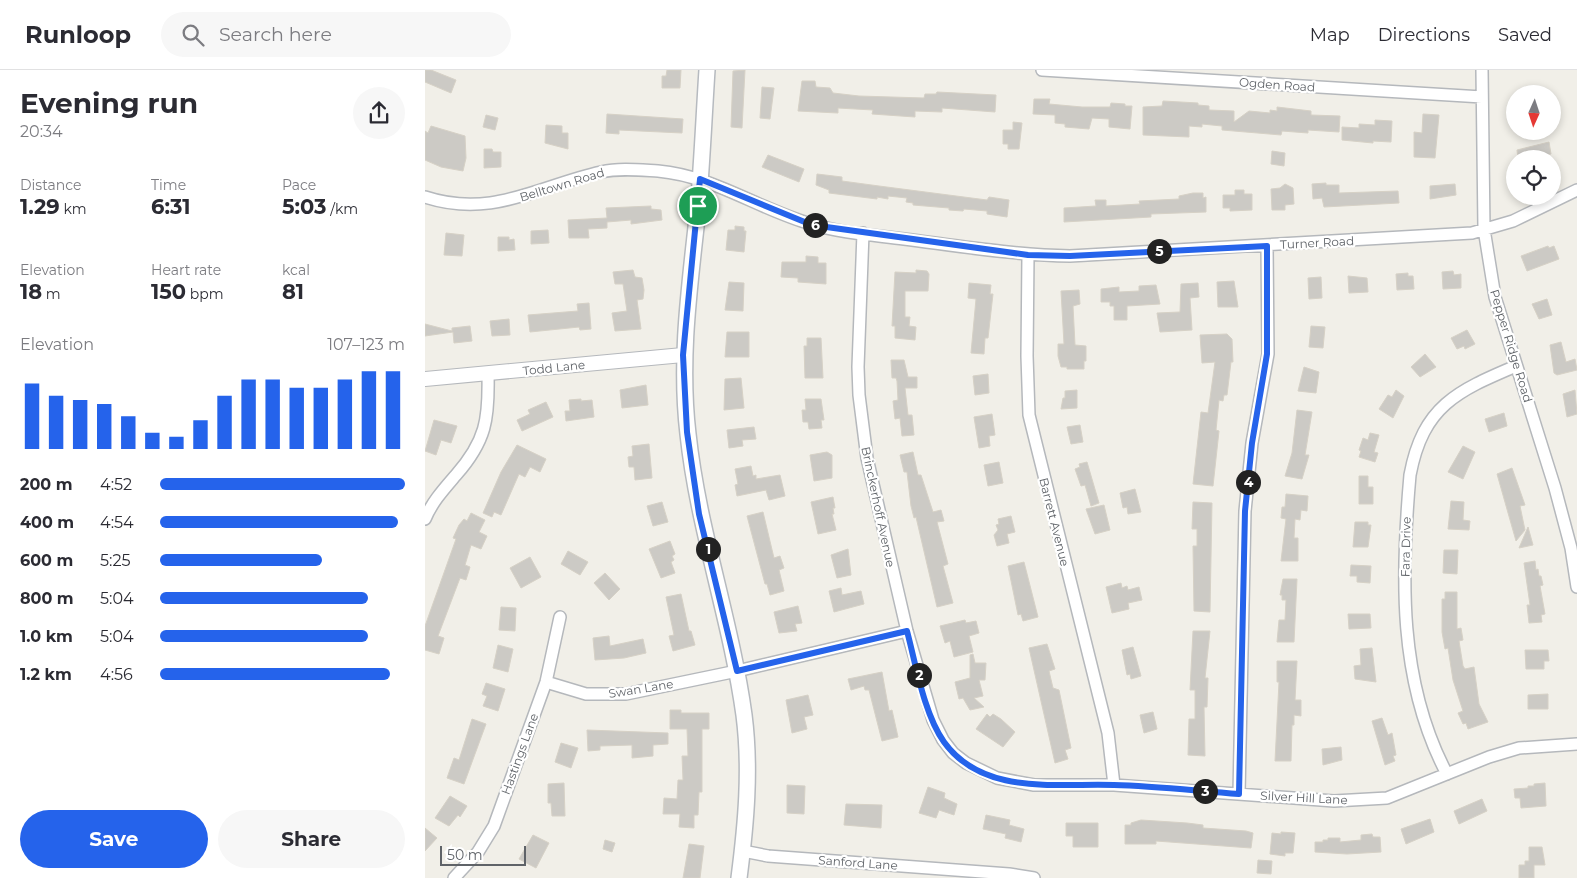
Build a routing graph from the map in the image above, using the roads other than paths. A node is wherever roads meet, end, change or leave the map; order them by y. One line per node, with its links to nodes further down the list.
1 (707, 70): 5 (main road)
2 (1042, 70): 4 (street, Ogden Road)
3 (1482, 70): 4 (street, Pepper Ridge Road)
4 (1482, 97): 8 (street, Pepper Ridge Road)
5 (700, 179): 7 (street, Belltown Road); 9 (street, Turner Road); 12 (main road)
6 (1577, 190): 8 (street, Turner Road)
7 (425, 197)
8 (1485, 230): 10 (street, Turner Road); 13 (street, Pepper Ridge Road)
9 (863, 233): 11 (street, Turner Road); 19 (street, Brinckerhoff Avenue)
10 (1267, 246): 11 (street, Turner Road); 26 (street)
11 (1028, 255): 25 (street, Barrett Avenue)
12 (683, 355): 14 (street, Todd Lane); 20 (main road)
13 (1517, 366): 17 (street, Pepper Ridge Road); 24 (street, Fara Drive)
14 (488, 374): 15 (street, Todd Lane); 16 (street)
15 (425, 379)
16 (425, 519)
17 (1577, 586)
18 (560, 617): 21 (street, Hastings Lane)
19 (907, 631): 20 (street, Swan Lane); 23 (street, Brinckerhoff Avenue)
20 (737, 671): 21 (street, Swan Lane); 27 (main road)
21 (545, 682): 28 (street, Hastings Lane)
22 (1577, 744): 24 (street, Silver Hill Lane)
23 (966, 763): 25 (street, Silver Hill Lane)
24 (1447, 774): 26 (street, Silver Hill Lane)
25 (1114, 785): 26 (street, Silver Hill Lane)
26 (1239, 794)
27 (743, 851): 29 (main road); 30 (street, Sanford Lane)
28 (454, 878)
29 (739, 878)
30 (1034, 878)

